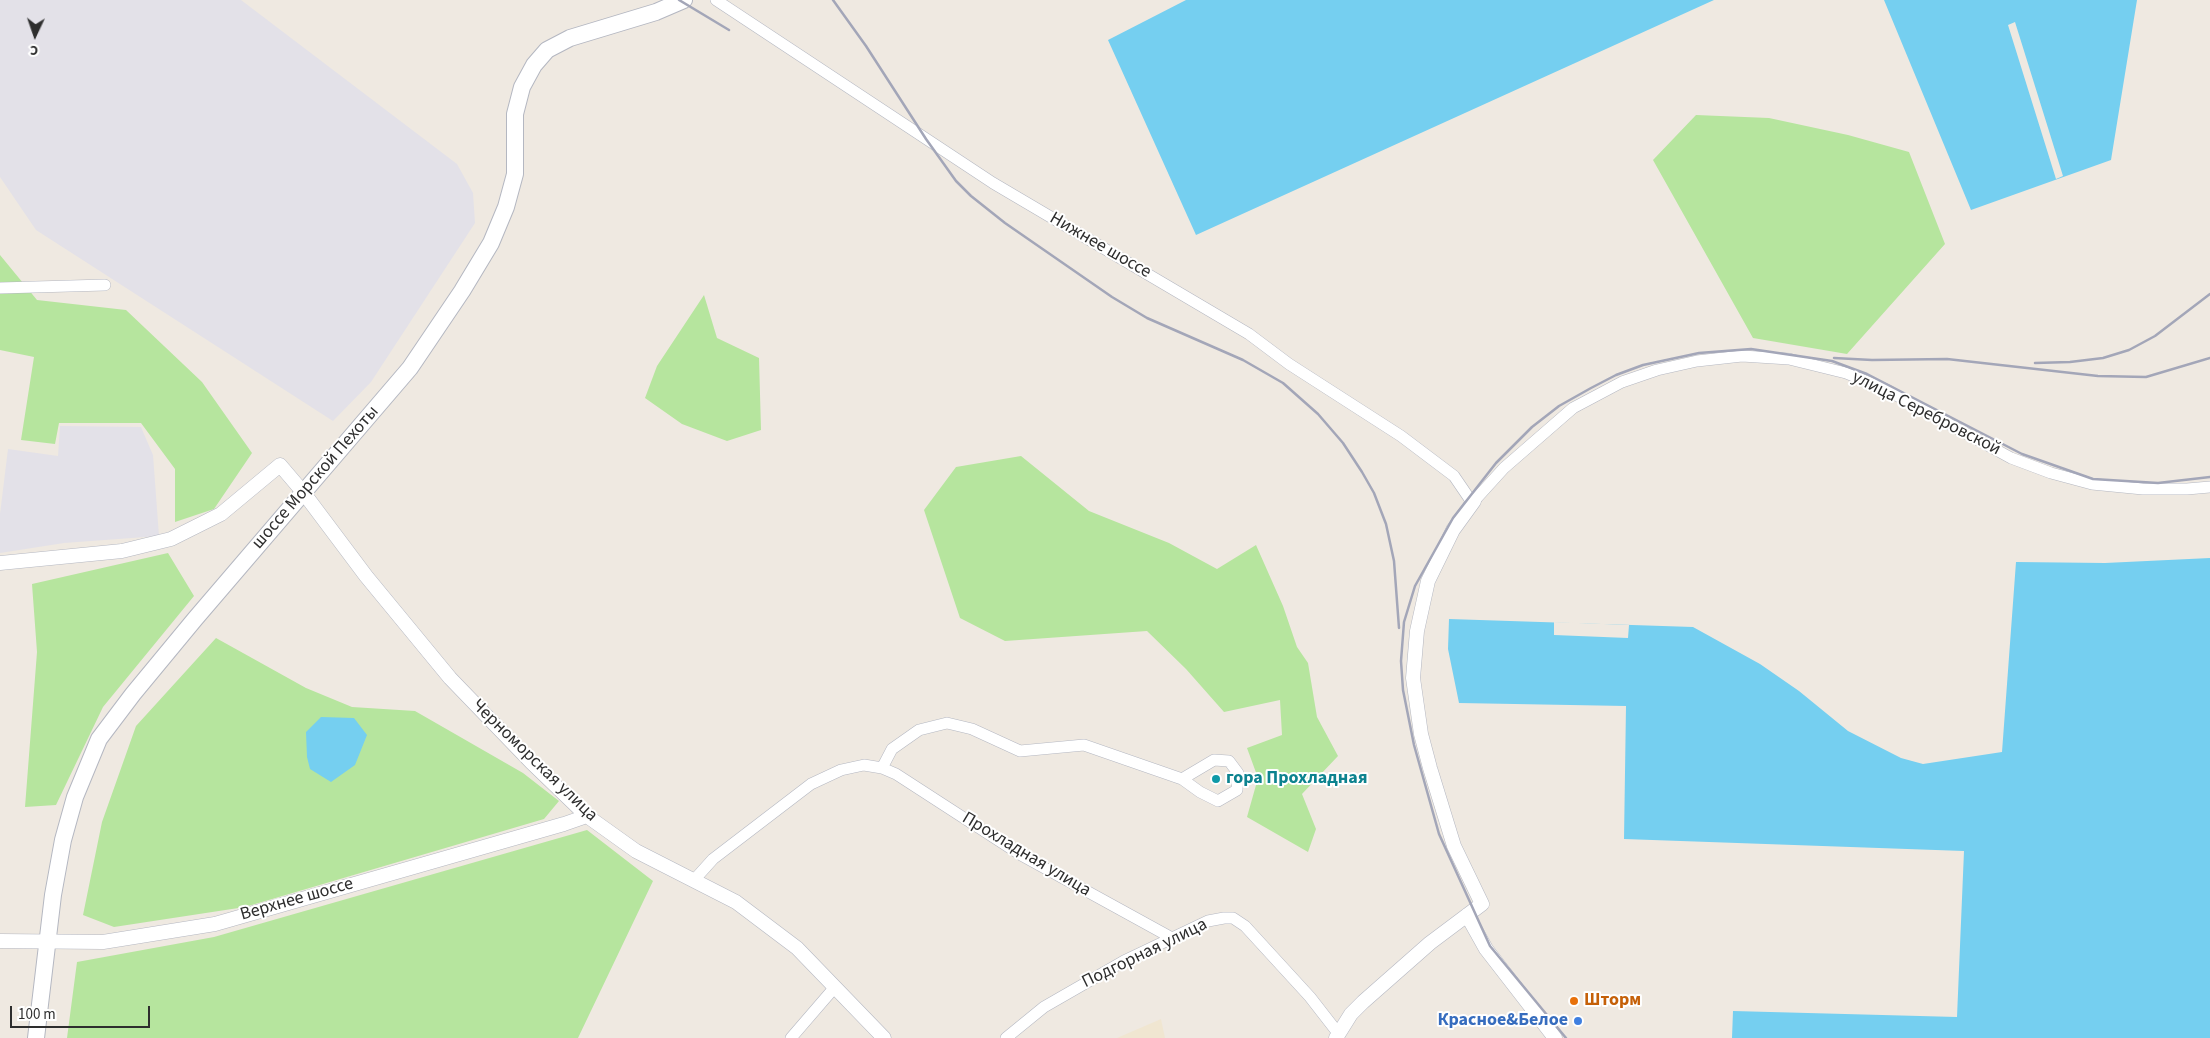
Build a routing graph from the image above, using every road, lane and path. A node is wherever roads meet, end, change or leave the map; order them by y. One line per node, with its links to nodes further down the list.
1 (684, 0): 6 (main road, шоссе Морской Пехоты)
2 (716, 0): 7 (street, Нижнее шоссе)
3 (105, 285): 4 (street)
4 (0, 288)
5 (2210, 487): 7 (street, улица Серебровской)
6 (304, 492): 8 (street, Черноморская улица); 11 (street, Черноморская улица); 15 (main road, шоссе Морской Пехоты)
7 (1474, 501): 13 (street, улица Серебровской)
8 (0, 563)
9 (882, 768): 10 (street); 12 (street); 14 (street, Прохладная улица)
10 (1182, 779): 10 (street)
11 (587, 816): 12 (street, Черноморская улица); 15 (street, Верхнее шоссе)
12 (695, 880): 17 (street, Черноморская улица)
13 (1467, 915): 18 (street); 23 (street)
14 (1172, 938): 18 (street, Подгорная улица); 22 (street, Подгорная улица)
15 (46, 940): 16 (street, Верхнее шоссе); 19 (main road, шоссе Морской Пехоты)
16 (0, 941)
17 (835, 987): 20 (street); 21 (street, Черноморская улица)
18 (1337, 1035)
19 (36, 1038)
20 (791, 1038)
21 (884, 1038)
22 (1006, 1038)
23 (1555, 1038)

